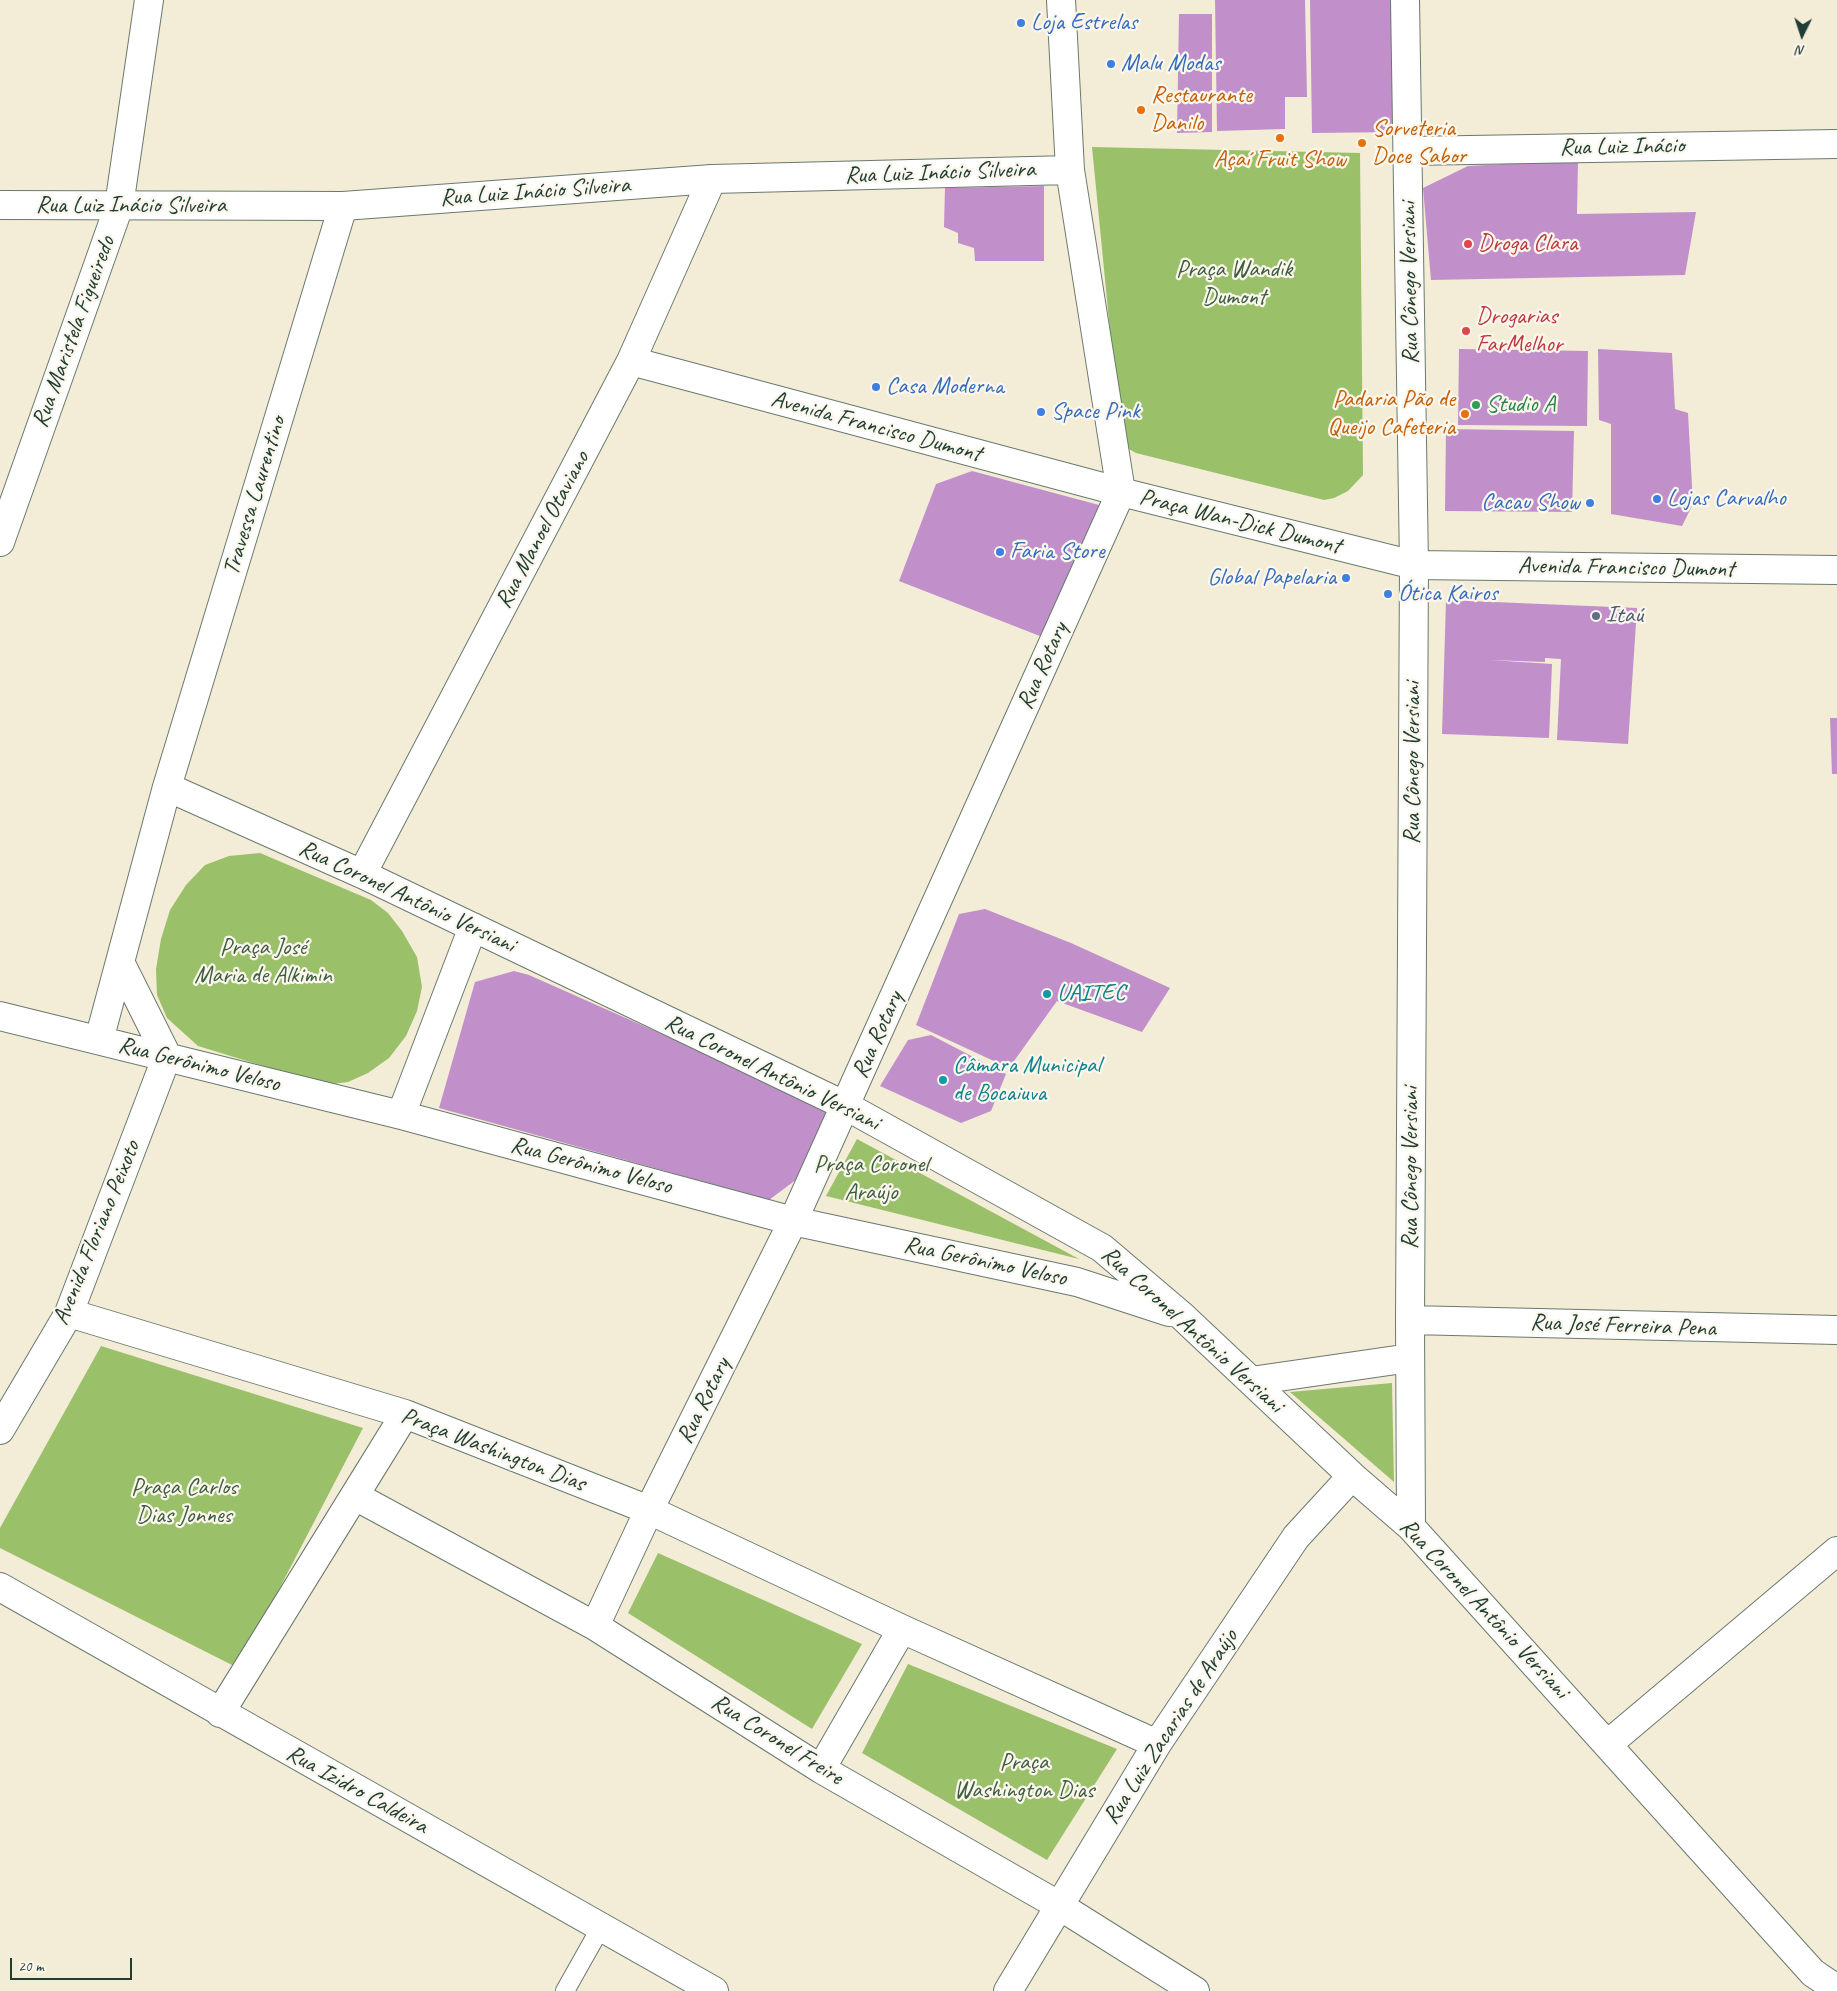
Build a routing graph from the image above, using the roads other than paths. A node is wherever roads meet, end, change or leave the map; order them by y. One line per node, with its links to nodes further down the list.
1 (149, 0): 9 (street, Rua Maristela Figueiredo)
2 (1061, 0): 6 (street, Praça Wan-Dick Dumont)
3 (1405, 0): 5 (street, Rua Cônego Versiani)
4 (1837, 144): 5 (street, Rua Luiz Inácio)
5 (1408, 151): 14 (street, Rua Cônego Versiani)
6 (1070, 170): 7 (street, Rua Luiz Inácio Silveira); 12 (street, Praça Wan-Dick Dumont)
7 (712, 179): 10 (street, Rua Luiz Inácio Silveira); 11 (street, Rua Manoel Otaviano)
8 (0, 205): 9 (street, Rua Luiz Inácio Silveira)
9 (119, 206): 10 (street, Rua Luiz Inácio Silveira); 13 (street, Rua Maristela Figueiredo)
10 (343, 206): 16 (street, Travessa Laurentino)
11 (632, 361): 12 (street, Avenida Francisco Dumont); 17 (street, Rua Manoel Otaviano)
12 (1121, 492): 14 (street, Praça Wan-Dick Dumont); 23 (street, Rua Rotary)
13 (0, 542)
14 (1414, 565): 15 (street, Avenida Francisco Dumont); 30 (street, Rua Cônego Versiani)
15 (1837, 570)
16 (167, 787): 17 (street, Rua Coronel Antônio Versiani); 19 (street)
17 (362, 874): 18 (street, Rua Coronel Antônio Versiani)
18 (473, 927): 23 (street, Rua Coronel Antônio Versiani); 24 (street)
19 (120, 962): 21 (street); 22 (street)
20 (0, 1016): 21 (street, Rua Gerônimo Veloso)
21 (99, 1040): 22 (street, Rua Gerônimo Veloso)
22 (167, 1056): 24 (street, Rua Gerônimo Veloso); 28 (street, Avenida Floriano Peixoto)
23 (846, 1106): 25 (street, Rua Rotary); 26 (street, Rua Coronel Antônio Versiani)
24 (402, 1115): 25 (street, Rua Gerônimo Veloso)
25 (793, 1221): 27 (street, Rua Gerônimo Veloso); 38 (street, Rua Rotary)
26 (1102, 1248): 27 (street); 29 (street, Rua Coronel Antônio Versiani)
27 (1077, 1282): 29 (street, Rua Gerônimo Veloso)
28 (68, 1313): 34 (street, Praça Washington Dias); 35 (street, Avenida Floriano Peixoto)
29 (1182, 1316): 33 (street, Rua Coronel Antônio Versiani)
30 (1410, 1320): 31 (street, Rua José Ferreira Pena); 32 (street, Rua Cônego Versiani)
31 (1832, 1337)
32 (1410, 1358): 33 (street); 39 (street, Rua Cônego Versiani)
33 (1251, 1381): 36 (street, Rua Coronel Antônio Versiani)
34 (405, 1414): 37 (street); 38 (street, Praça Washington Dias)
35 (0, 1430)
36 (1352, 1476): 39 (street, Rua Coronel Antônio Versiani); 45 (street, Rua Luiz Zacarias de Araújo)
37 (355, 1496): 42 (street, Rua Coronel Freire); 44 (street)
38 (649, 1510): 42 (street, Rua Rotary); 43 (street, Praça Washington Dias)
39 (1411, 1527): 46 (street, Rua Coronel Antônio Versiani)
40 (1837, 1551): 46 (street)
41 (0, 1587): 44 (street, Rua Izidro Caldeira)
42 (595, 1626): 47 (street, Rua Coronel Freire)
43 (902, 1629): 45 (street, Praça Washington Dias); 47 (street)
44 (220, 1713): 49 (street, Rua Izidro Caldeira)
45 (1157, 1744): 48 (street, Rua Luiz Zacarias de Araújo)
46 (1608, 1744): 50 (street, Rua Coronel Antônio Versiani)
47 (822, 1769): 48 (street, Rua Coronel Freire)
48 (1058, 1905): 54 (street, Rua Luiz Zacarias de Araújo); 55 (street, Rua Coronel Freire)
49 (601, 1927): 52 (lane); 53 (street, Rua Izidro Caldeira)
50 (1807, 1982): 51 (street, Rua Coronel Antônio Versiani)
51 (1837, 1989)
52 (565, 1991)
53 (714, 1991)
54 (1008, 1991)
55 (1194, 1991)

